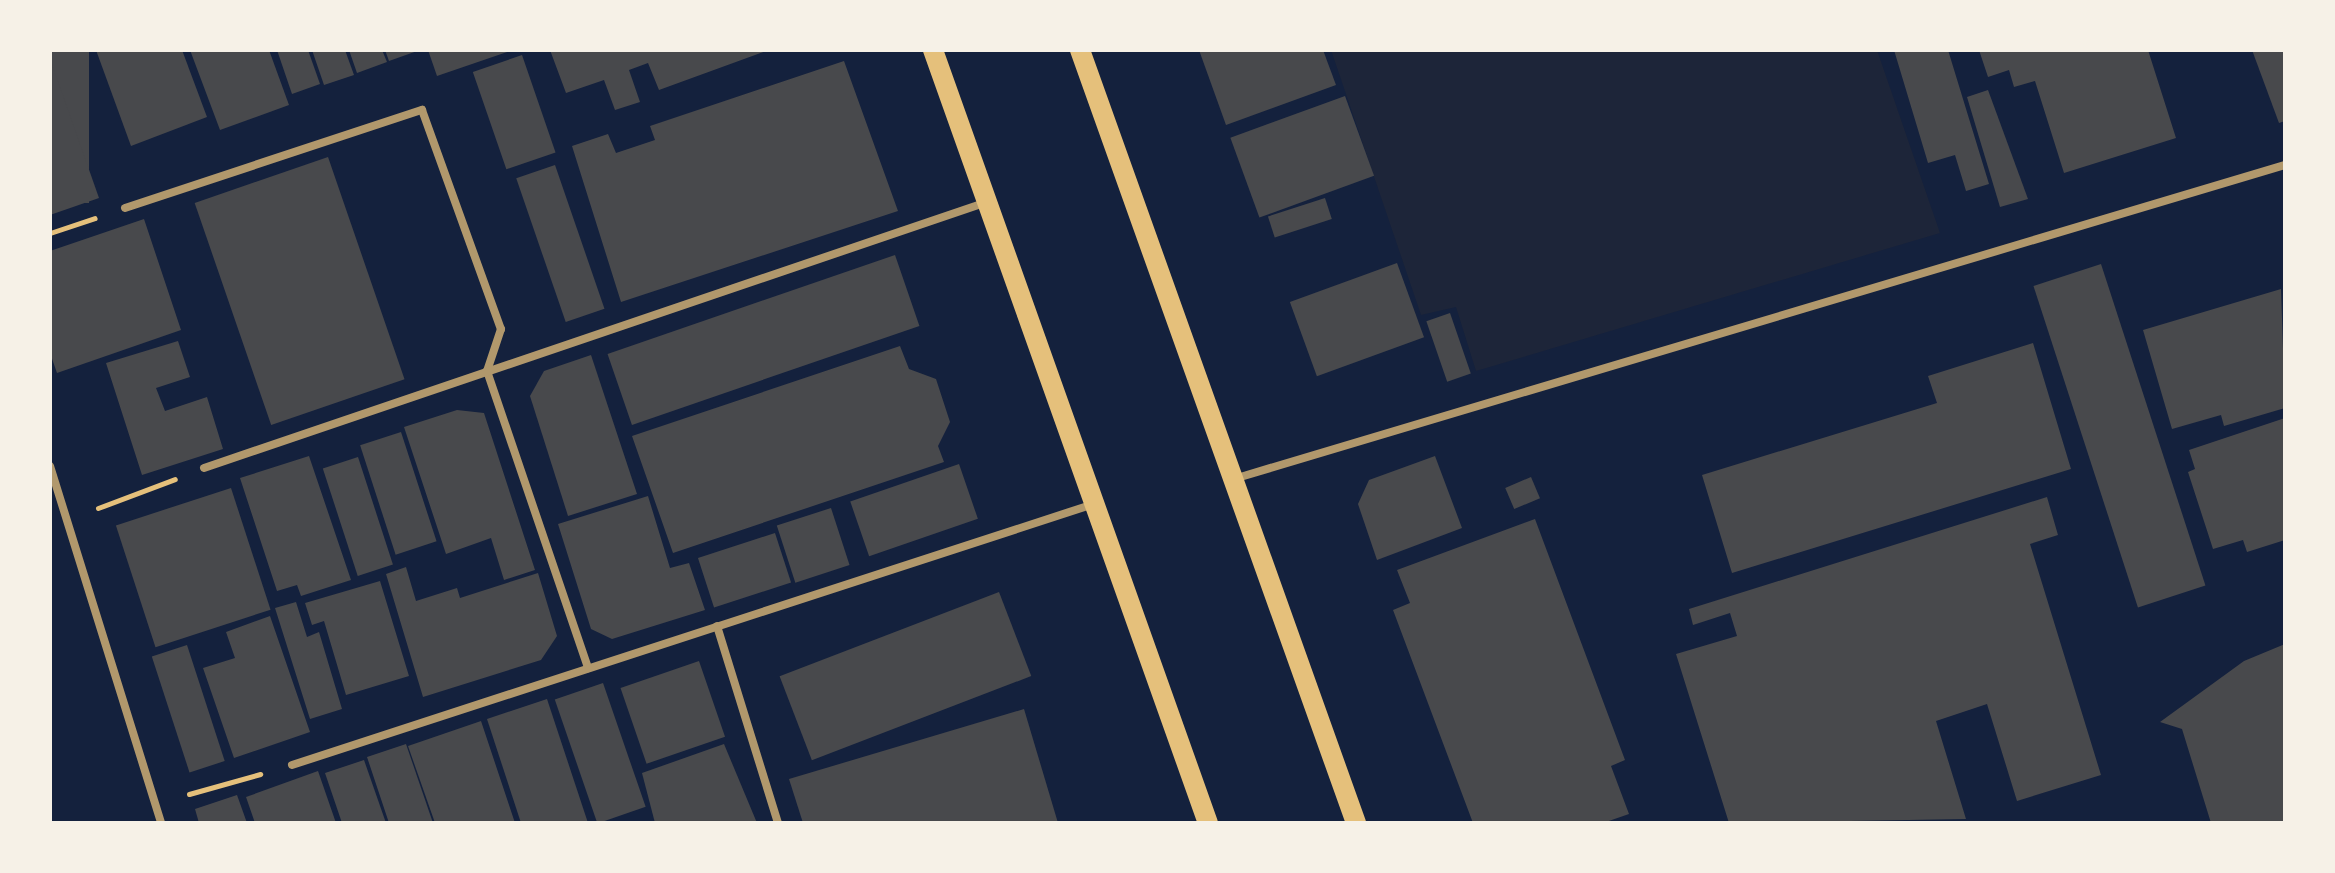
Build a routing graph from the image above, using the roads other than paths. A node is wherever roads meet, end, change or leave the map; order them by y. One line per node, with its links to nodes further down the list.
1 (933, 50): 4 (main road)
2 (1080, 50): 9 (main road)
3 (2285, 165): 9 (street)
4 (987, 202): 6 (street); 10 (main road)
5 (125, 208): 6 (street)
6 (487, 371): 8 (street); 12 (street)
7 (50, 466): 14 (street)
8 (204, 468)
9 (1237, 478): 17 (main road)
10 (1091, 505): 11 (street); 16 (main road)
11 (717, 626): 12 (street); 15 (street)
12 (588, 668): 13 (street)
13 (292, 765)
14 (161, 823)
15 (778, 823)
16 (1208, 823)
17 (1356, 823)

